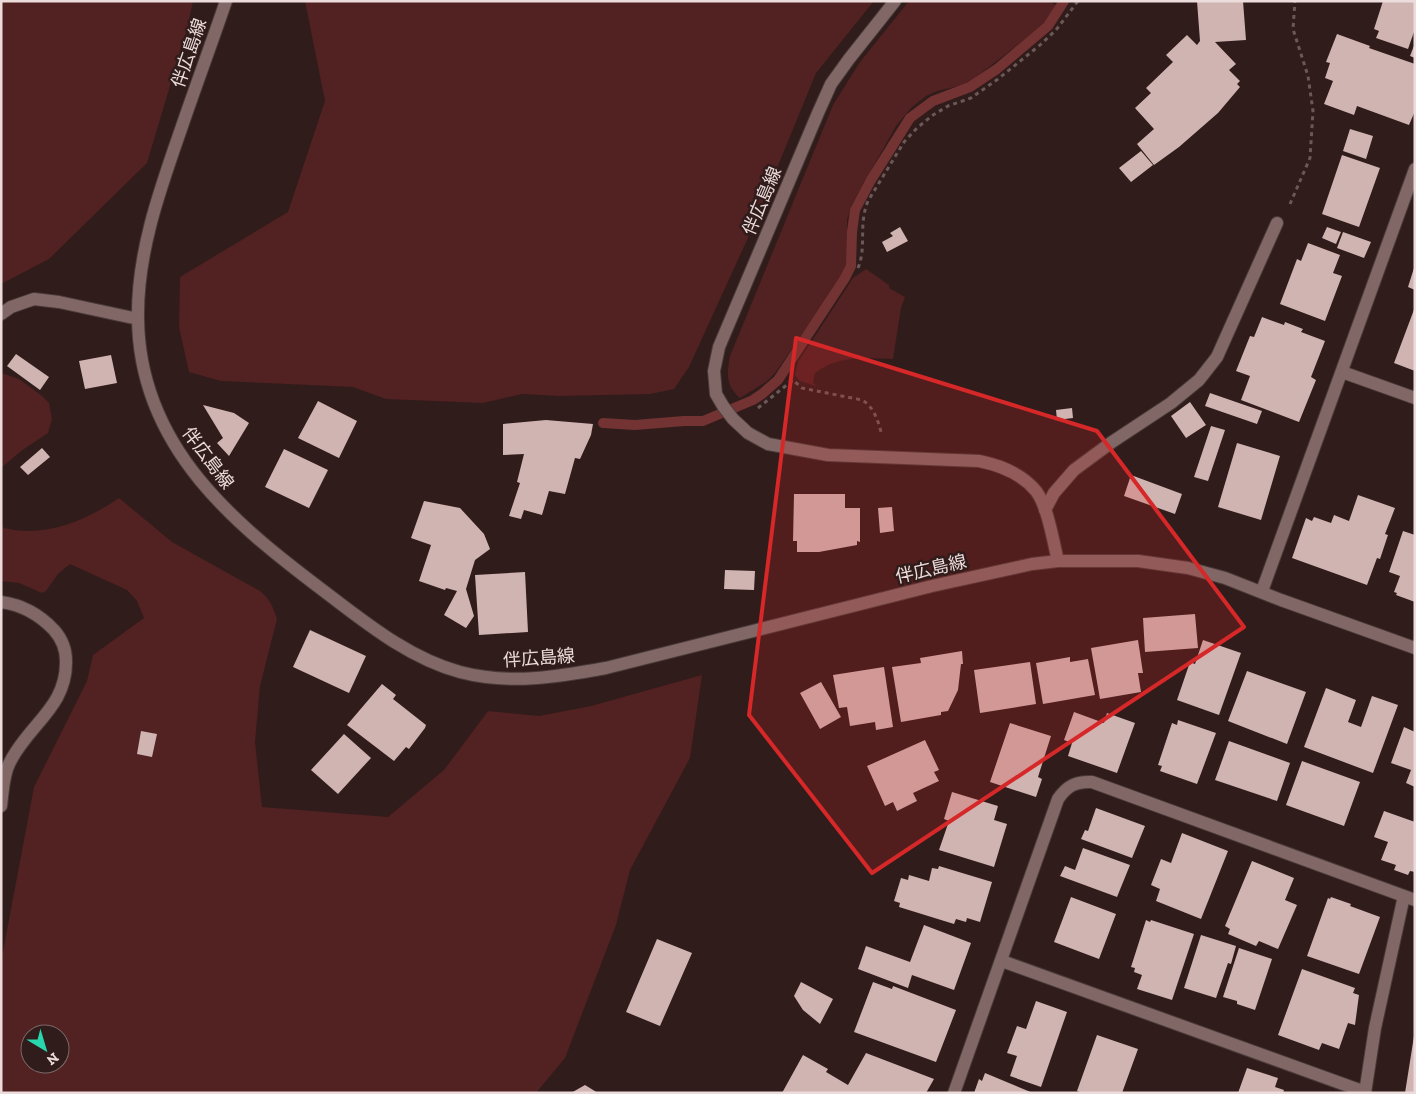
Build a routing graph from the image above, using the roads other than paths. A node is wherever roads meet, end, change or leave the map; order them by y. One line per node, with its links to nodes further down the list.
1 (226, 1): 7 (main road, 伴広島線)
2 (895, 1): 10 (main road, 伴広島線)
3 (1415, 169): 4 (main road)
4 (1412, 185): 8 (main road)
5 (1277, 223): 10 (main road)
6 (1, 314): 7 (main road)
7 (138, 319): 11 (main road, 伴広島線)
8 (1342, 372): 9 (main road); 12 (main road)
9 (1415, 398)
10 (1044, 510): 11 (main road, 伴広島線)
11 (1058, 561): 12 (main road)
12 (1262, 592): 14 (main road)
13 (1, 602): 15 (main road)
14 (1415, 648)
15 (1, 806)
16 (1409, 898): 17 (main road); 18 (main road)
17 (1002, 960): 18 (main road); 19 (main road)
18 (1365, 1092)
19 (954, 1093)

